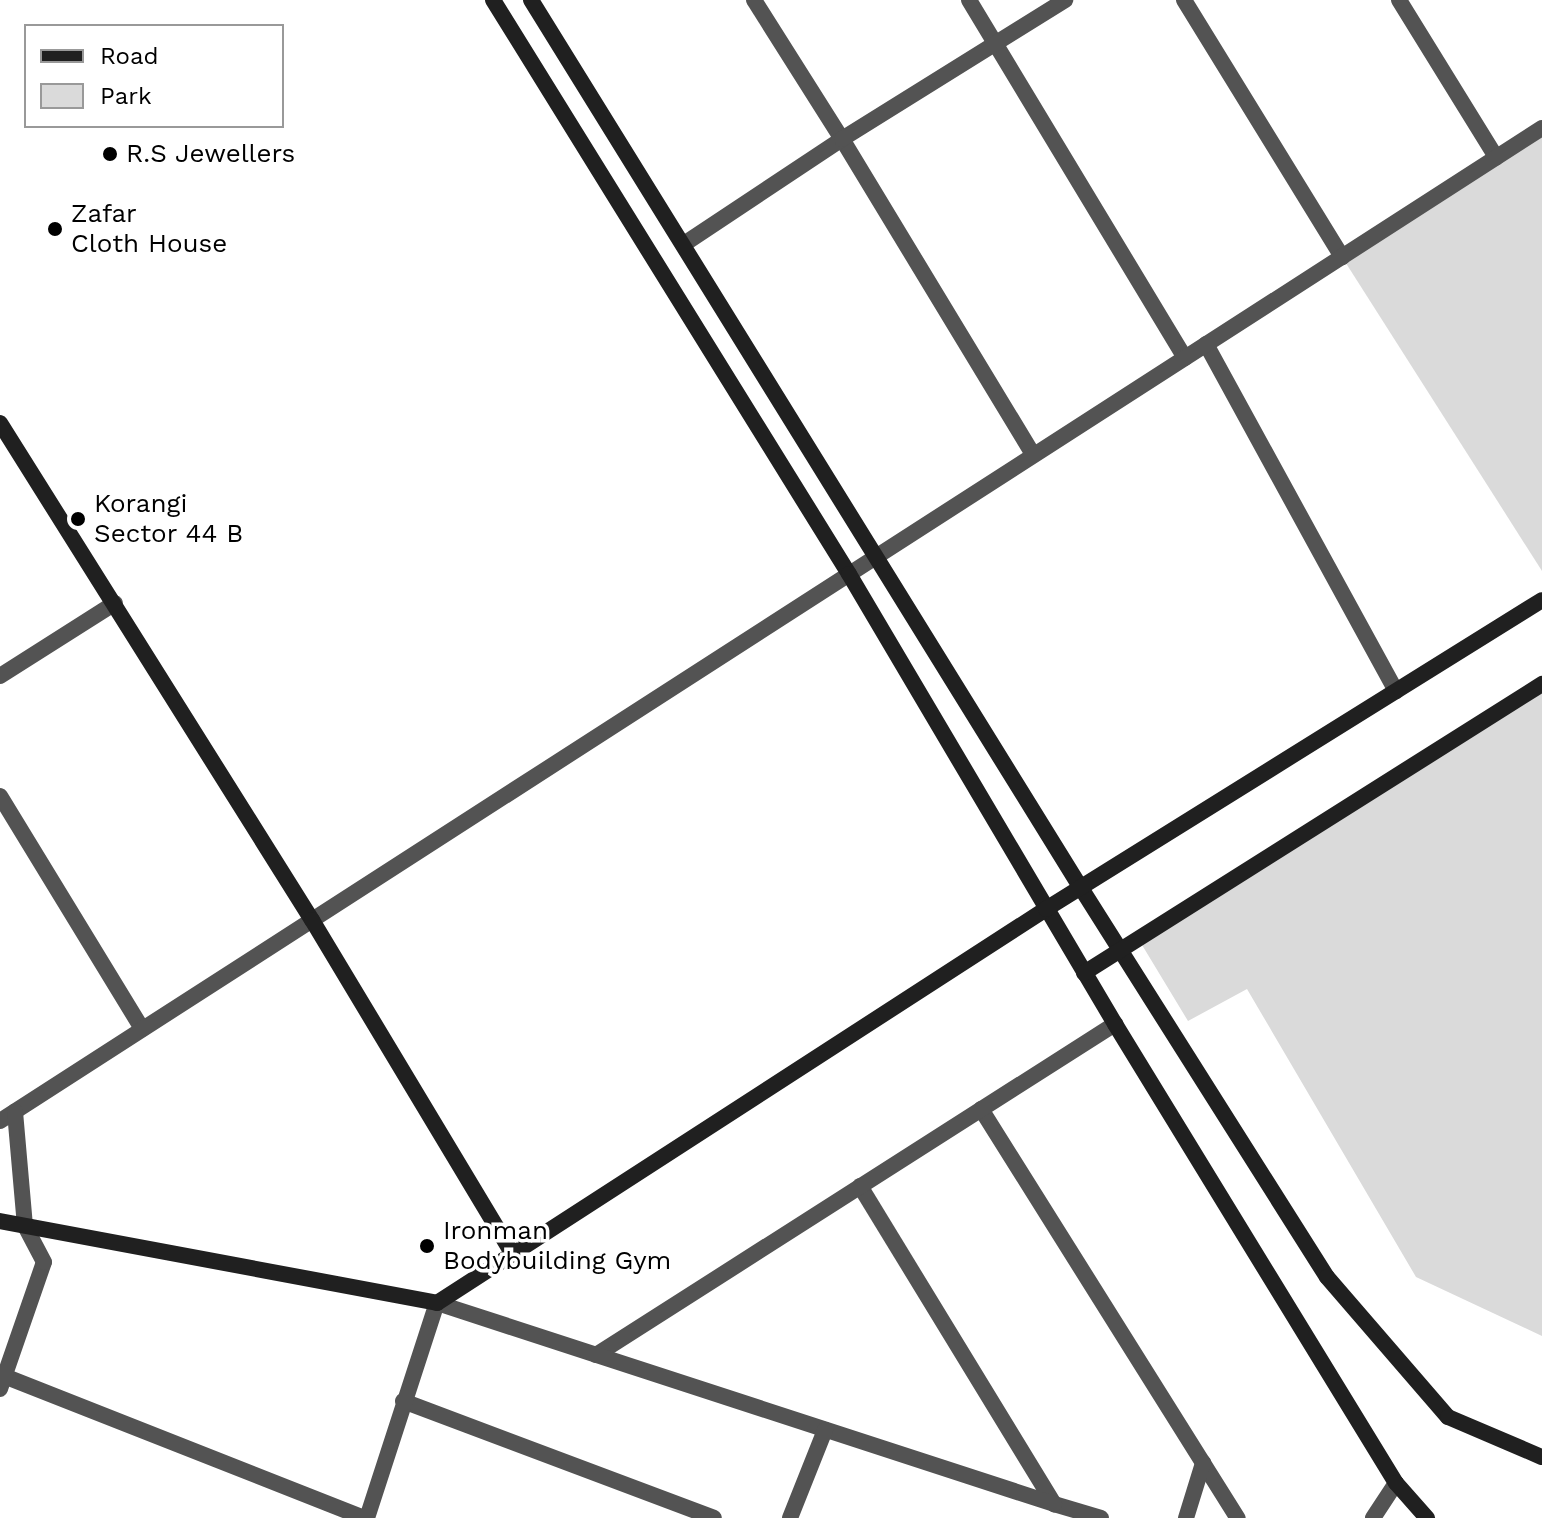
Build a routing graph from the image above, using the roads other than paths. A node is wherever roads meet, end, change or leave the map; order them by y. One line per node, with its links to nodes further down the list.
1 (493, 0): 19 (street)
2 (531, 0): 12 (street)
3 (754, 0): 10 (street)
4 (969, 0): 8 (street)
5 (1065, 0): 8 (street)
6 (1184, 0): 13 (street)
7 (1399, 0): 11 (street)
8 (996, 43): 10 (street); 15 (street)
9 (1542, 128): 11 (street)
10 (842, 139): 12 (street); 17 (street)
11 (1496, 157): 13 (street)
12 (684, 244): 18 (street)
13 (1342, 257): 14 (street)
14 (1206, 344): 15 (street); 24 (street)
15 (1185, 358): 17 (street)
16 (0, 423): 21 (street)
17 (1033, 455): 18 (street)
18 (877, 556): 19 (street); 26 (street)
19 (849, 574): 27 (street); 28 (street)
20 (1542, 600): 24 (street)
21 (115, 603): 22 (street); 28 (street)
22 (0, 676)
23 (1542, 684): 29 (street)
24 (1396, 691): 26 (street)
25 (0, 796): 32 (street)
26 (1081, 888): 27 (street); 29 (street)
27 (1046, 909): 30 (street); 39 (street)
28 (312, 920): 32 (street); 39 (street)
29 (1119, 948): 30 (street); 45 (street)
30 (1084, 973): 31 (street)
31 (1115, 1024): 33 (street); 47 (street)
32 (142, 1029): 34 (street)
33 (981, 1109): 36 (street); 46 (street)
34 (15, 1111): 35 (street); 38 (street)
35 (0, 1121)
36 (860, 1186): 41 (street); 48 (street)
37 (0, 1221): 38 (street)
38 (25, 1226): 40 (street); 42 (street)
39 (513, 1254): 40 (street)
40 (437, 1303): 41 (street); 43 (street)
41 (596, 1355): 44 (street)
42 (2, 1383): 49 (street)
43 (403, 1401): 49 (street); 50 (street)
44 (825, 1430): 48 (street); 51 (street)
45 (1542, 1457)
46 (1203, 1463): 53 (street); 54 (street)
47 (1396, 1483): 55 (street); 56 (street)
48 (1054, 1504): 52 (street)
49 (365, 1518)
50 (714, 1518)
51 (790, 1518)
52 (1101, 1518)
53 (1186, 1518)
54 (1238, 1518)
55 (1373, 1518)
56 (1427, 1518)

